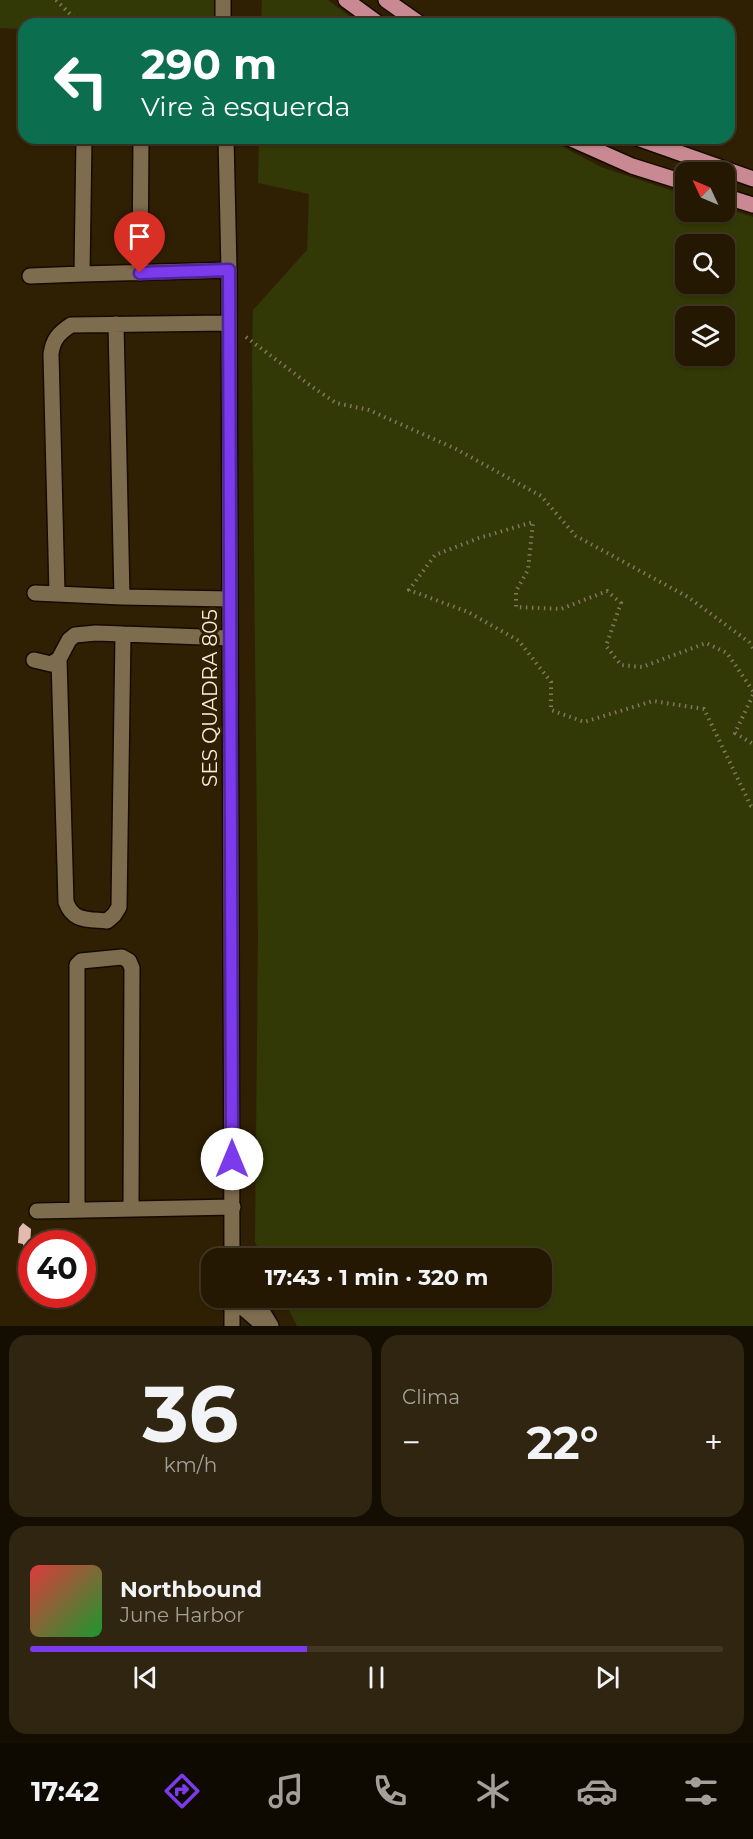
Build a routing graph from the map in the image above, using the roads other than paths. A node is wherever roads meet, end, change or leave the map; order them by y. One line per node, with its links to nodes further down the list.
1 (223, 0): 4 (street)
2 (346, 0): 5 (main road)
3 (386, 0): 6 (main road)
4 (223, 18)
5 (371, 18)
6 (412, 18)
7 (84, 144): 18 (street)
8 (141, 144): 17 (street)
9 (226, 144): 16 (street, SES QUADRA 805)
10 (582, 144): 13 (main road)
11 (654, 144): 12 (main road)
12 (753, 178)
13 (675, 180)
14 (735, 199): 15 (main road)
15 (753, 205)
16 (229, 270): 17 (street); 20 (street, SES QUADRA 805)
17 (140, 273): 18 (street)
18 (82, 274): 19 (street)
19 (30, 276)
20 (229, 323): 21 (street); 25 (street, SES QUADRA 805)
21 (116, 324): 23 (street); 24 (street)
22 (35, 593): 23 (street)
23 (57, 593): 24 (street)
24 (122, 597): 25 (street)
25 (230, 599): 27 (street, SES QUADRA 805)
26 (123, 634): 27 (street); 28 (street); 28 (street)
27 (230, 638): 30 (street, SES QUADRA 805)
28 (59, 659): 29 (street)
29 (34, 660)
30 (232, 1207): 31 (street); 34 (street, SES QUADRA 805)
31 (131, 1209): 32 (street); 32 (street)
32 (77, 1210): 33 (street)
33 (37, 1211)
34 (232, 1248)
35 (234, 1308): 38 (street)
36 (243, 1308): 39 (street)
37 (261, 1308): 40 (street)
38 (236, 1323)
39 (264, 1326)
40 (271, 1326)

